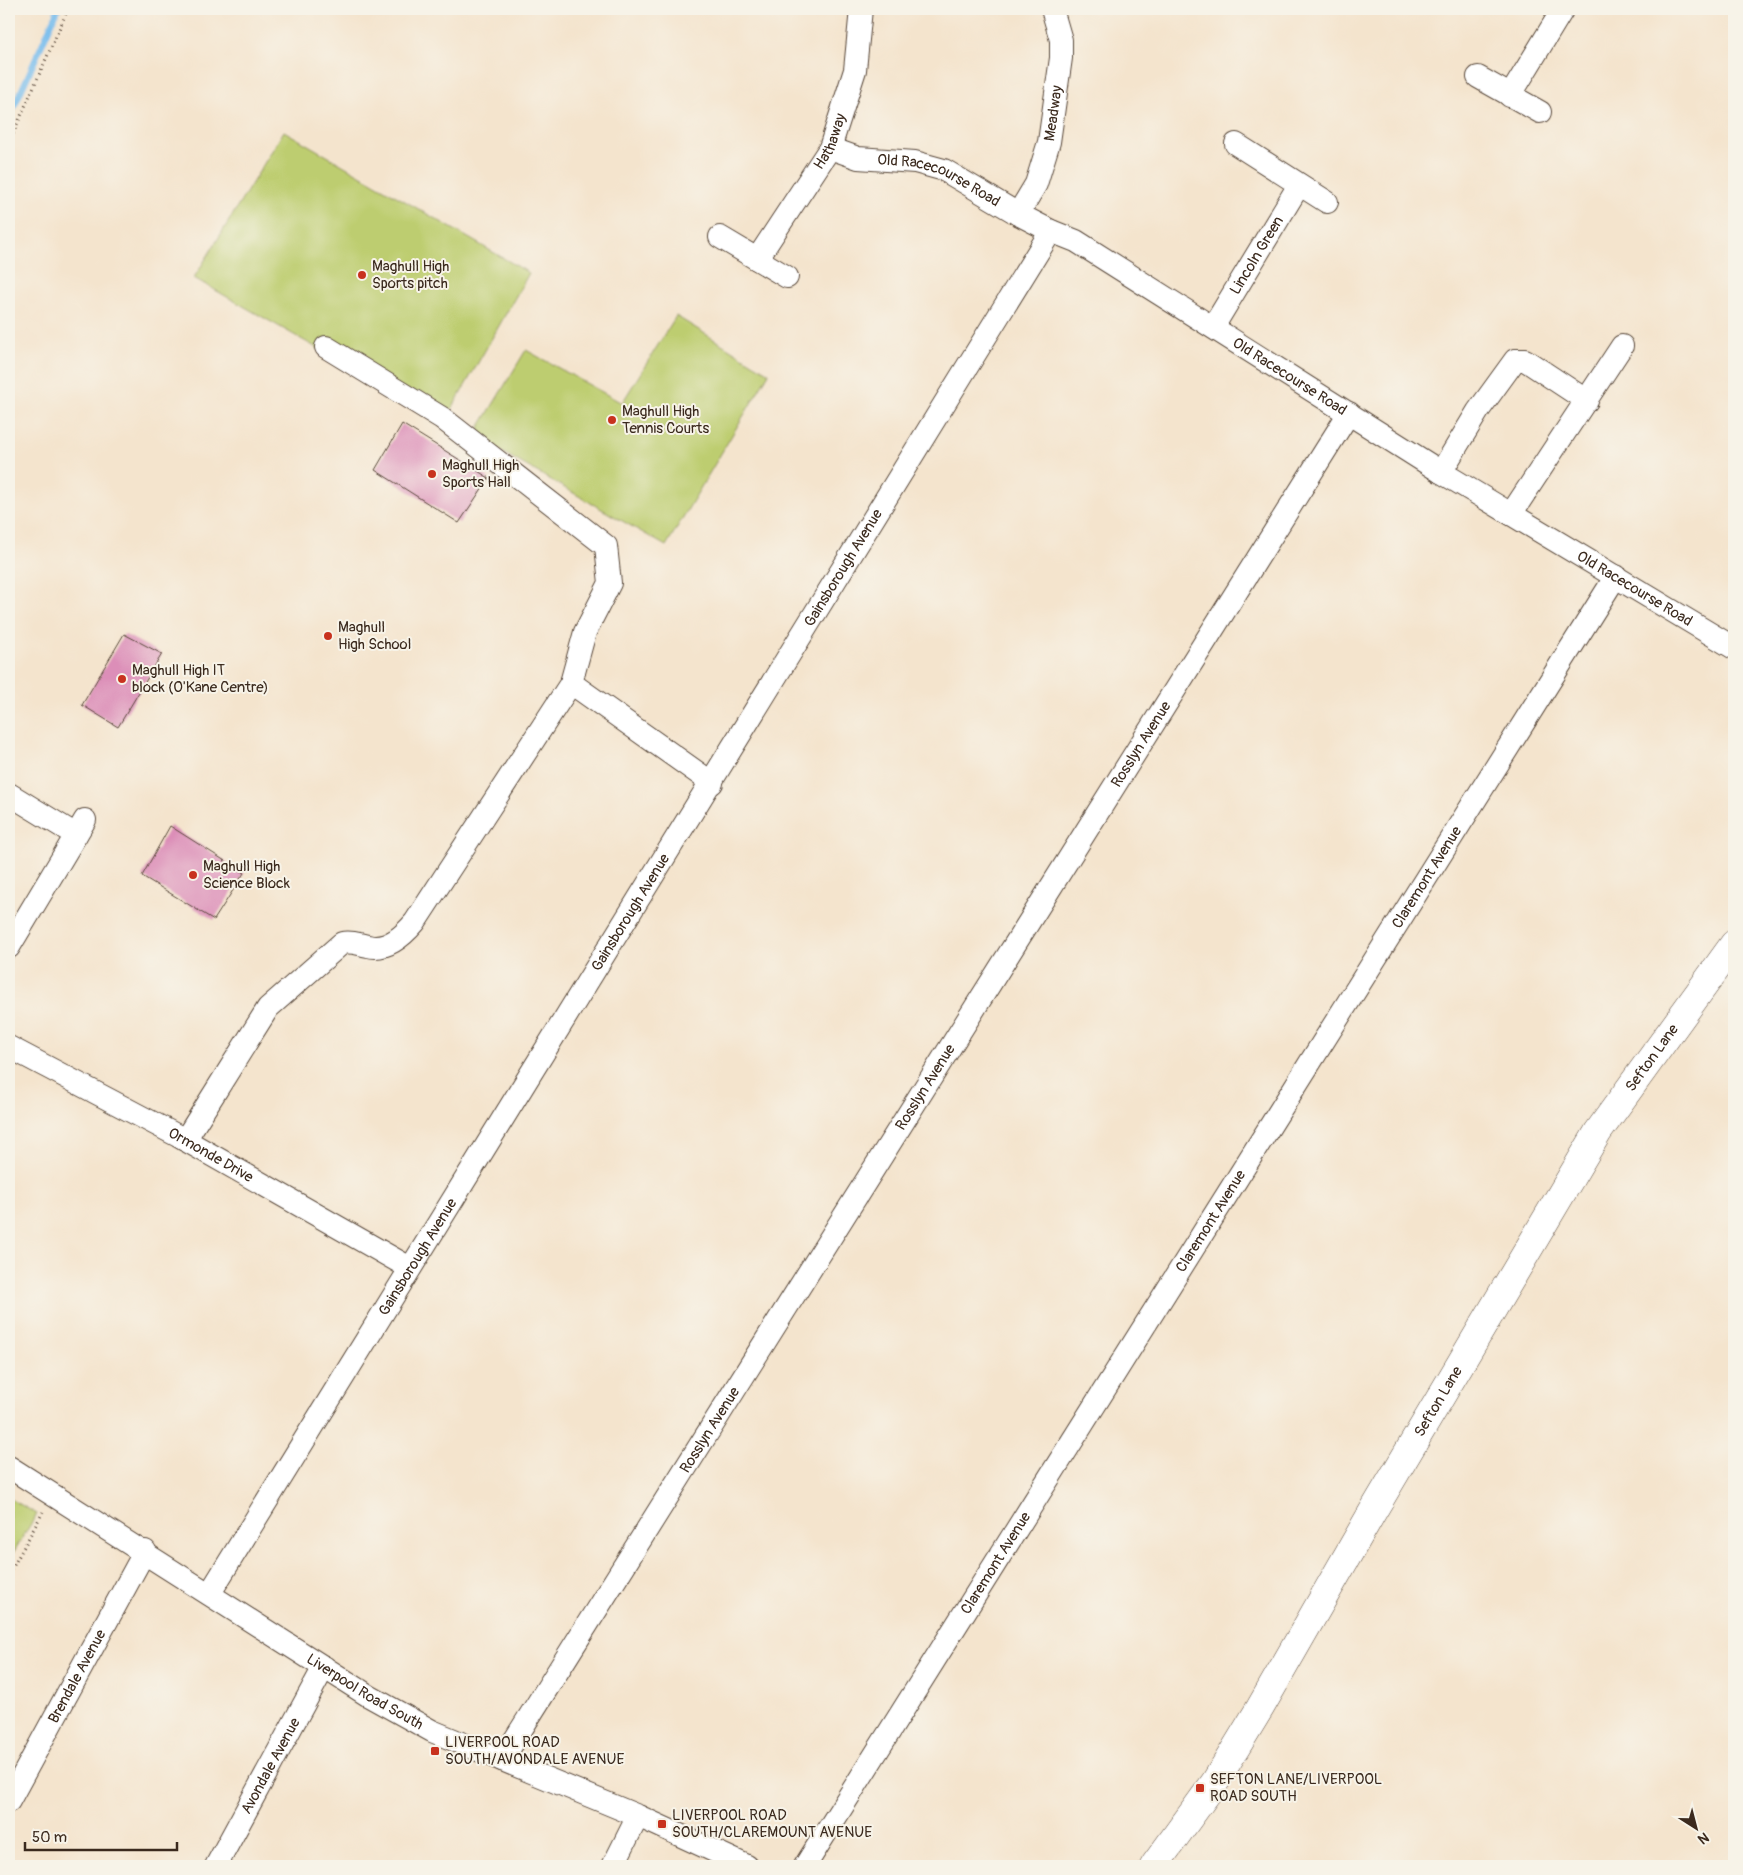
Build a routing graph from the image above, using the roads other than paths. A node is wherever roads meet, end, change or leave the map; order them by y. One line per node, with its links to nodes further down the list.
1 (861, 9): 8 (street, Hathaway)
2 (1052, 9): 11 (street, Meadway)
3 (1564, 9): 5 (street)
4 (1478, 77): 5 (street)
5 (1510, 96): 6 (street)
6 (1540, 112)
7 (1236, 144): 9 (street)
8 (830, 148): 11 (street, Old Racecourse Road); 14 (street, Hathaway)
9 (1299, 184): 10 (street); 16 (street, Lincoln Green)
10 (1327, 202)
11 (1018, 214): 12 (street, Old Racecourse Road)
12 (1051, 232): 16 (street, Old Racecourse Road); 26 (street, Gainsborough Avenue)
13 (720, 237): 14 (street)
14 (757, 259): 15 (street)
15 (787, 277)
16 (1213, 327): 20 (street, Old Racecourse Road)
17 (1622, 346): 19 (street)
18 (326, 347): 25 (street)
19 (1587, 401): 21 (street); 22 (street)
20 (1349, 413): 21 (street, Old Racecourse Road); 37 (street, Rosslyn Avenue)
21 (1440, 472): 22 (street, Old Racecourse Road)
22 (1511, 514): 23 (street, Old Racecourse Road)
23 (1616, 576): 24 (street, Old Racecourse Road); 43 (street, Claremont Avenue)
24 (1734, 648)
25 (571, 683): 26 (street); 31 (street)
26 (712, 783): 32 (street, Gainsborough Avenue)
27 (9, 794): 28 (street)
28 (9, 947)
29 (1730, 957): 44 (main road, Sefton Lane)
30 (9, 1047): 31 (street, Ormonde Drive)
31 (184, 1140): 32 (street, Ormonde Drive)
32 (410, 1268): 35 (street, Gainsborough Avenue)
33 (9, 1467): 34 (street, Liverpool Road South)
34 (145, 1551): 35 (street, Liverpool Road South); 38 (street, Brendale Avenue)
35 (210, 1593): 36 (street, Liverpool Road South)
36 (324, 1667): 37 (street, Liverpool Road South); 40 (street, Avondale Avenue)
37 (502, 1760): 39 (street, Liverpool Road South)
38 (9, 1801)
39 (638, 1816): 41 (street); 42 (street, Liverpool Road South)
40 (216, 1866)
41 (613, 1866)
42 (747, 1866)
43 (805, 1866)
44 (1154, 1866)

